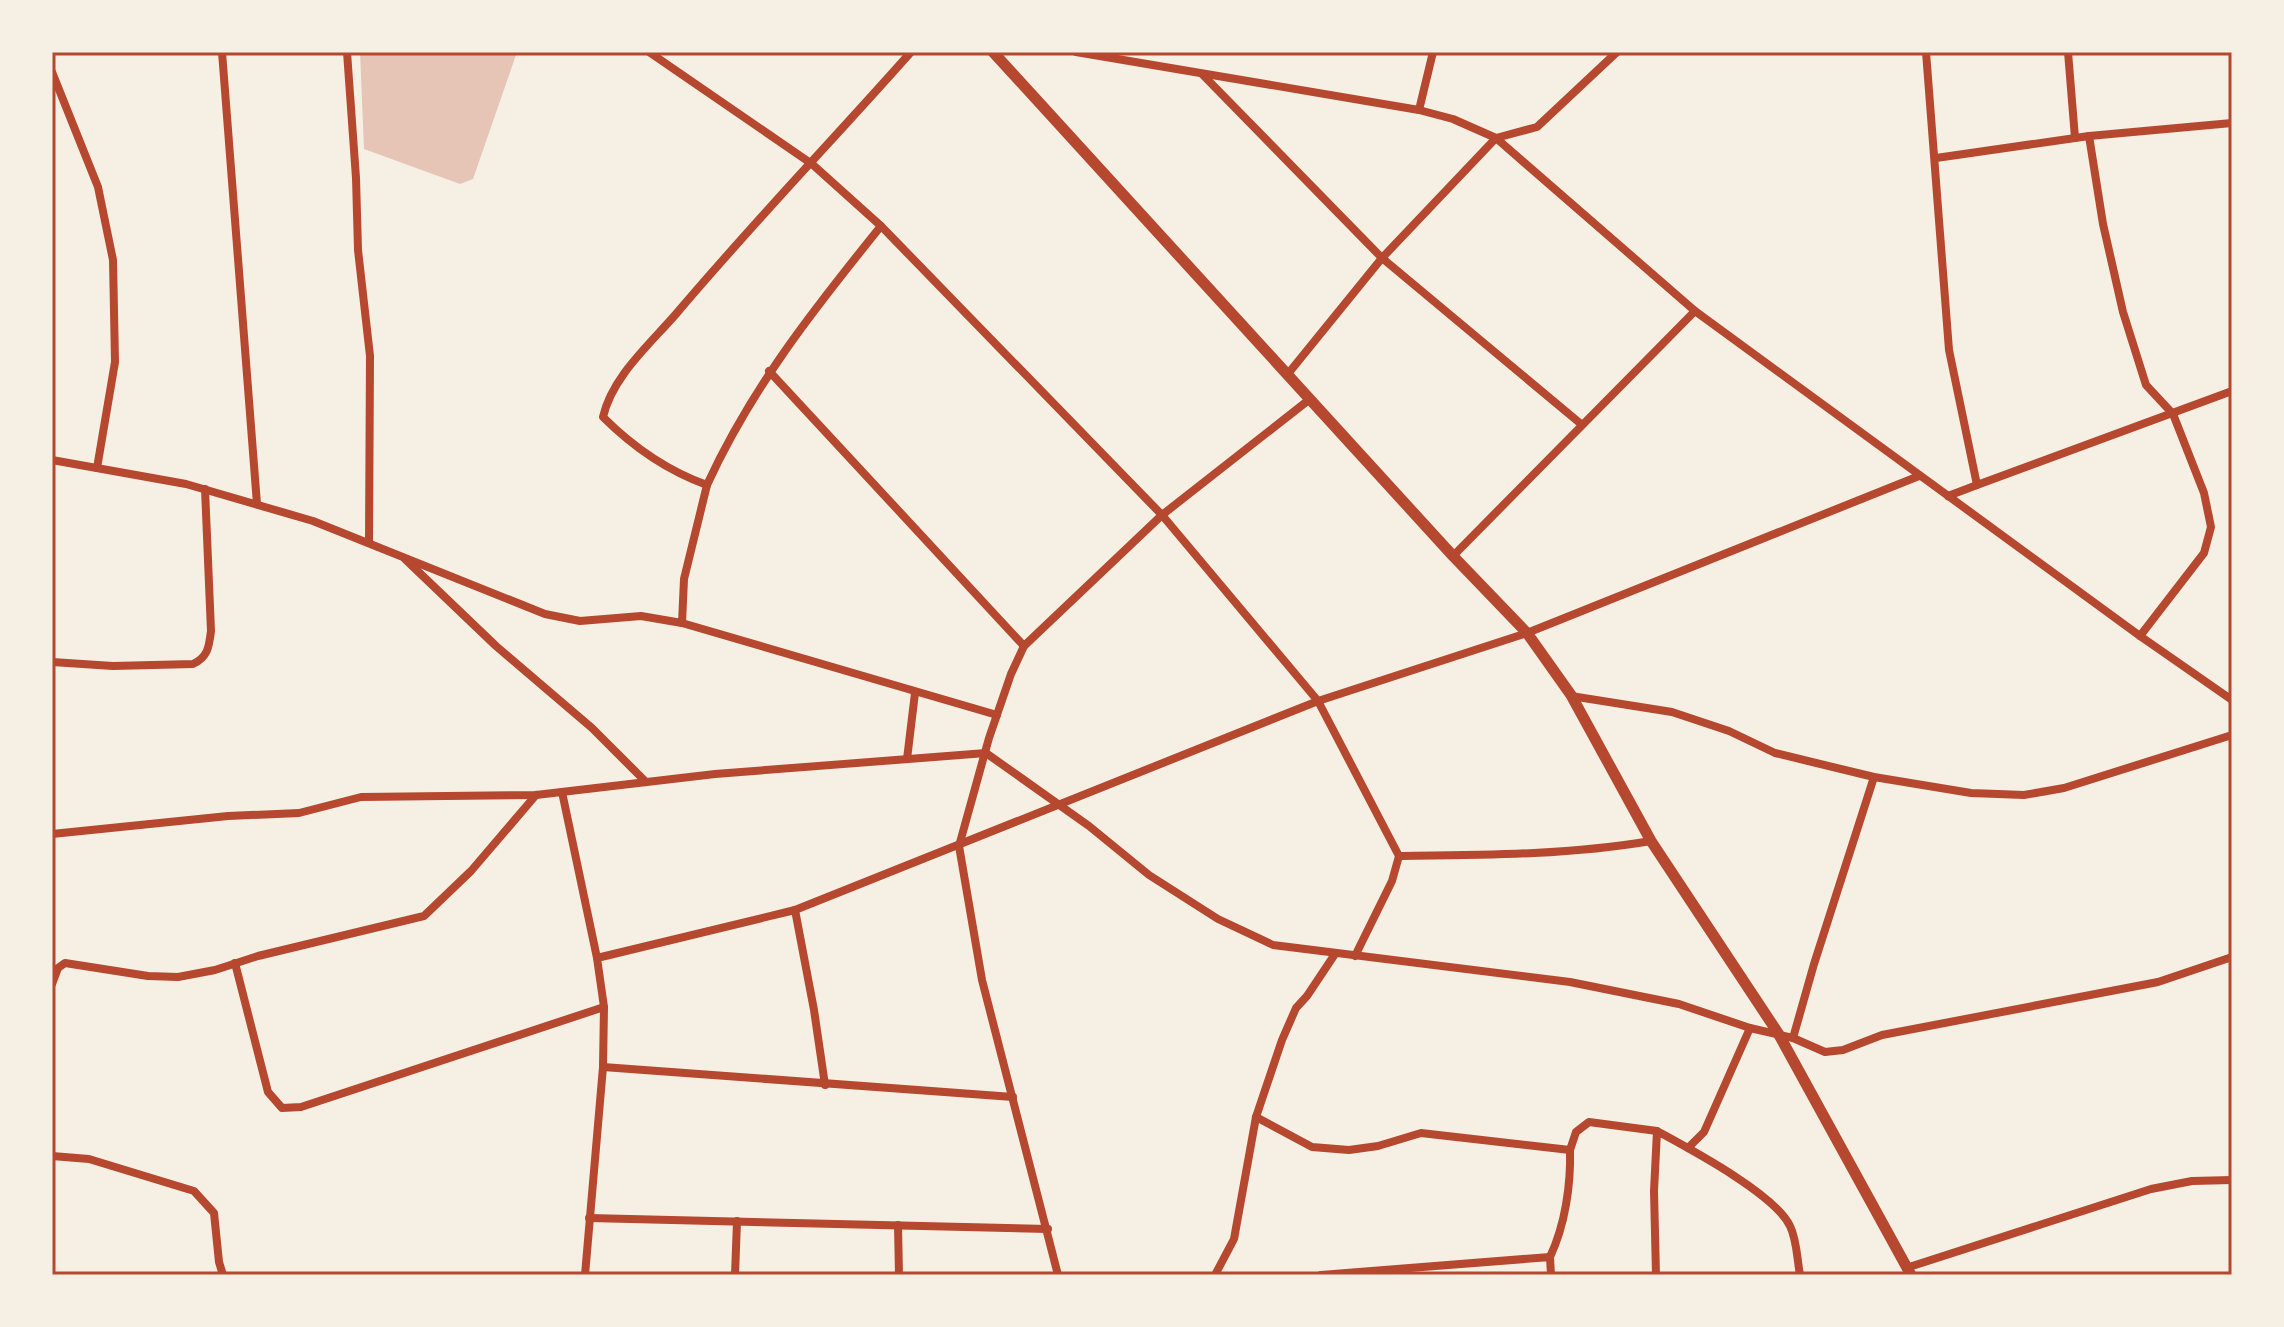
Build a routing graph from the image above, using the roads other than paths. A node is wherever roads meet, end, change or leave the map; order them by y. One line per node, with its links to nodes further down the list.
1 (222, 52): 36 (street)
2 (347, 52): 38 (street)
3 (649, 52): 19 (street)
4 (911, 52): 19 (street)
5 (993, 52): 24 (street)
6 (1076, 52): 12 (street)
7 (1433, 52): 13 (street)
8 (1617, 52): 16 (street)
9 (1926, 52): 18 (street)
10 (2068, 52): 17 (street)
11 (52, 72): 30 (street)
12 (1201, 74): 13 (street); 21 (street)
13 (1419, 110): 16 (street)
14 (2232, 123): 15 (street)
15 (2089, 136): 17 (street); 27 (street)
16 (1496, 138): 21 (street); 22 (street)
17 (2075, 138): 18 (street)
18 (1936, 158): 33 (street)
19 (812, 164): 20 (street); 32 (street)
20 (881, 226): 23 (street); 37 (street)
21 (1382, 258): 24 (street); 28 (street)
22 (1695, 311): 28 (street); 31 (street)
23 (769, 371): 32 (street); 44 (street)
24 (1287, 375): 26 (street)
25 (2232, 391): 27 (street)
26 (1310, 399): 37 (street); 40 (street)
27 (2173, 414): 33 (street); 43 (street)
28 (1581, 424): 40 (street)
29 (52, 460): 30 (street)
30 (97, 468): 34 (street)
31 (1919, 476): 35 (street); 42 (street)
32 (707, 485): 41 (street)
33 (1977, 485): 35 (street)
34 (205, 489): 36 (street); 45 (street)
35 (1948, 496): 43 (street)
36 (257, 504): 38 (street)
37 (1162, 515): 44 (street); 49 (street)
38 (369, 543): 39 (street)
39 (402, 555): 41 (street); 55 (street)
40 (1453, 556): 42 (street)
41 (682, 623): 46 (street)
42 (1527, 633): 47 (street); 49 (street)
43 (2140, 636): 48 (street)
44 (1024, 646): 50 (street)
45 (52, 662)
46 (915, 693): 50 (street); 53 (street)
47 (1571, 695): 54 (street); 60 (street)
48 (2232, 700)
49 (1318, 701): 58 (street); 62 (street)
50 (997, 715): 52 (street)
51 (2232, 735): 54 (street)
52 (986, 753): 53 (street); 58 (street); 61 (street)
53 (907, 759): 55 (street)
54 (1874, 777): 73 (street)
55 (646, 782): 56 (street)
56 (562, 792): 57 (street); 67 (street)
57 (536, 795): 59 (street); 68 (street)
58 (1057, 805): 61 (street); 64 (street)
59 (52, 834)
60 (1651, 841): 62 (street); 72 (street)
61 (959, 846): 63 (street); 76 (street)
62 (1399, 856): 65 (street)
63 (795, 910): 67 (street); 75 (street)
64 (1335, 954): 65 (street); 77 (street)
65 (1355, 956): 71 (street)
66 (2232, 957): 73 (street)
67 (597, 958): 70 (street)
68 (235, 963): 69 (street); 70 (street)
69 (52, 984)
70 (604, 1007): 74 (street)
71 (1750, 1028): 72 (street); 79 (street)
72 (1778, 1033): 73 (street); 88 (street)
73 (1793, 1038)
74 (603, 1067): 75 (street); 83 (street)
75 (825, 1085): 76 (street)
76 (1013, 1097): 86 (street)
77 (1256, 1117): 80 (street); 94 (street)
78 (1657, 1131): 79 (street); 80 (street); 97 (street)
79 (1688, 1148): 98 (street)
80 (1570, 1150): 87 (street)
81 (52, 1156): 89 (street)
82 (2232, 1180): 88 (street)
83 (589, 1218): 84 (street); 90 (street)
84 (737, 1221): 85 (street); 91 (street)
85 (898, 1225): 86 (street); 92 (street)
86 (1048, 1229): 93 (street)
87 (1550, 1257): 95 (street); 96 (street)
88 (1908, 1272)
89 (223, 1275)
90 (585, 1275)
91 (735, 1275)
92 (899, 1275)
93 (1058, 1275)
94 (1215, 1275)
95 (1321, 1275)
96 (1551, 1275)
97 (1656, 1275)
98 (1800, 1275)

